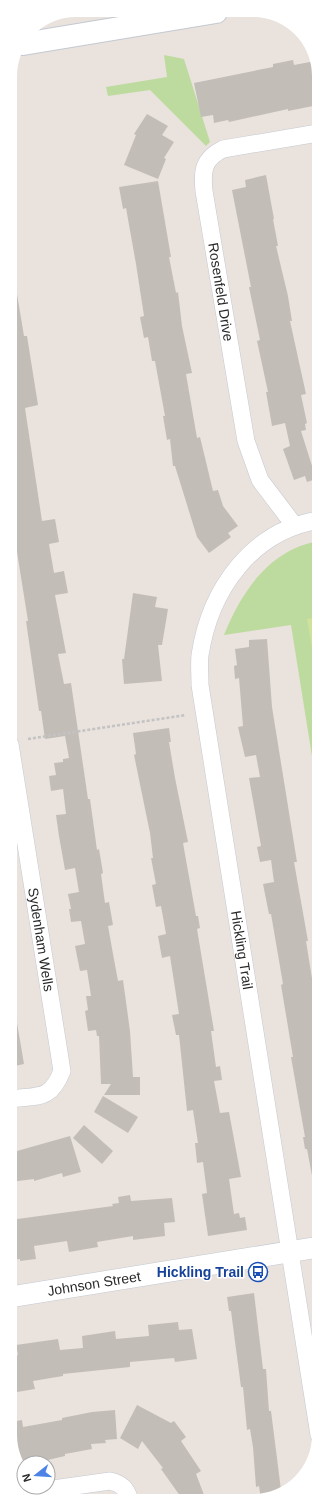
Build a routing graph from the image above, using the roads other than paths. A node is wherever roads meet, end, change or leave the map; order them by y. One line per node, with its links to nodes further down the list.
1 (186, 17): 2 (main road)
2 (27, 43)
3 (312, 133): 5 (street, Rosenfeld Drive)
4 (312, 521): 5 (street, Hickling Trail)
5 (294, 525): 9 (street, Hickling Trail)
6 (17, 788): 7 (street, Sydenham Wells)
7 (17, 1098)
8 (312, 1248): 9 (street, Johnson Street)
9 (290, 1252): 10 (street, Johnson Street); 11 (street, Hickling Trail)
10 (17, 1296)
11 (312, 1391)
12 (56, 1489): 13 (street)
13 (128, 1494)

